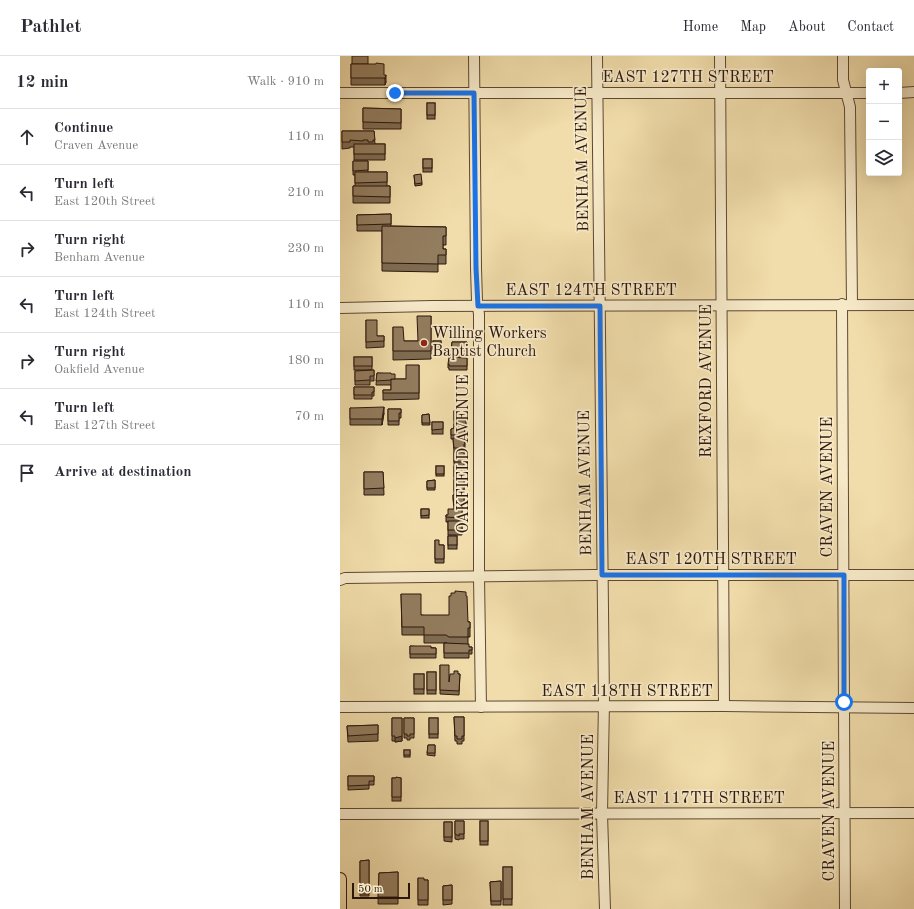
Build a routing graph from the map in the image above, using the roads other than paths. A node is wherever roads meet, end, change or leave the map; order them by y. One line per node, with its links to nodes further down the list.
1 (474, 56): 8 (street, OAKFIELD AVENUE)
2 (597, 56): 9 (street, BENHAM AVENUE)
3 (720, 56): 10 (street, REXFORD AVENUE)
4 (843, 56): 11 (street, CRAVEN AVENUE)
5 (902, 92): 6 (street)
6 (914, 92)
7 (340, 93): 8 (street, EAST 127TH STREET)
8 (474, 93): 9 (street, EAST 127TH STREET); 15 (street, OAKFIELD AVENUE)
9 (598, 93): 10 (street, EAST 127TH STREET); 16 (street, BENHAM AVENUE)
10 (721, 93): 11 (street, EAST 127TH STREET); 17 (street, REXFORD AVENUE)
11 (848, 93): 12 (street, EAST 127TH STREET); 13 (street, CRAVEN AVENUE)
12 (866, 93)
13 (848, 304): 14 (street, EAST 124TH STREET); 17 (street, EAST 124TH STREET); 21 (street, CRAVEN AVENUE)
14 (914, 305)
15 (478, 306): 16 (street, EAST 124TH STREET); 18 (street, EAST 124TH STREET); 23 (street, OAKFIELD AVENUE)
16 (600, 306): 17 (street, EAST 124TH STREET); 19 (street, BENHAM AVENUE)
17 (721, 306): 20 (street, REXFORD AVENUE)
18 (340, 308)
19 (602, 575): 20 (street, EAST 120TH STREET); 23 (street, EAST 120TH STREET); 28 (street, BENHAM AVENUE)
20 (724, 575): 21 (street, EAST 120TH STREET); 25 (street, REXFORD AVENUE)
21 (844, 575): 22 (street, EAST 120TH STREET); 29 (street, CRAVEN AVENUE)
22 (914, 575)
23 (479, 577): 24 (street, EAST 120TH STREET); 27 (street, OAKFIELD AVENUE)
24 (340, 580)
25 (724, 706): 28 (street, EAST 118TH STREET); 29 (street, EAST 118TH STREET)
26 (340, 707): 27 (street, EAST 118TH STREET)
27 (481, 707): 28 (street, EAST 118TH STREET)
28 (604, 707): 33 (street, BENHAM AVENUE)
29 (844, 708): 30 (street, EAST 118TH STREET); 34 (street, CRAVEN AVENUE)
30 (914, 708)
31 (914, 813): 34 (street, EAST 117TH STREET)
32 (340, 814): 33 (street, EAST 117TH STREET)
33 (602, 814): 34 (street, EAST 117TH STREET); 37 (street, BENHAM AVENUE)
34 (845, 814): 38 (street, CRAVEN AVENUE)
35 (340, 879): 36 (main road)
36 (340, 909)
37 (604, 909)
38 (845, 909)

